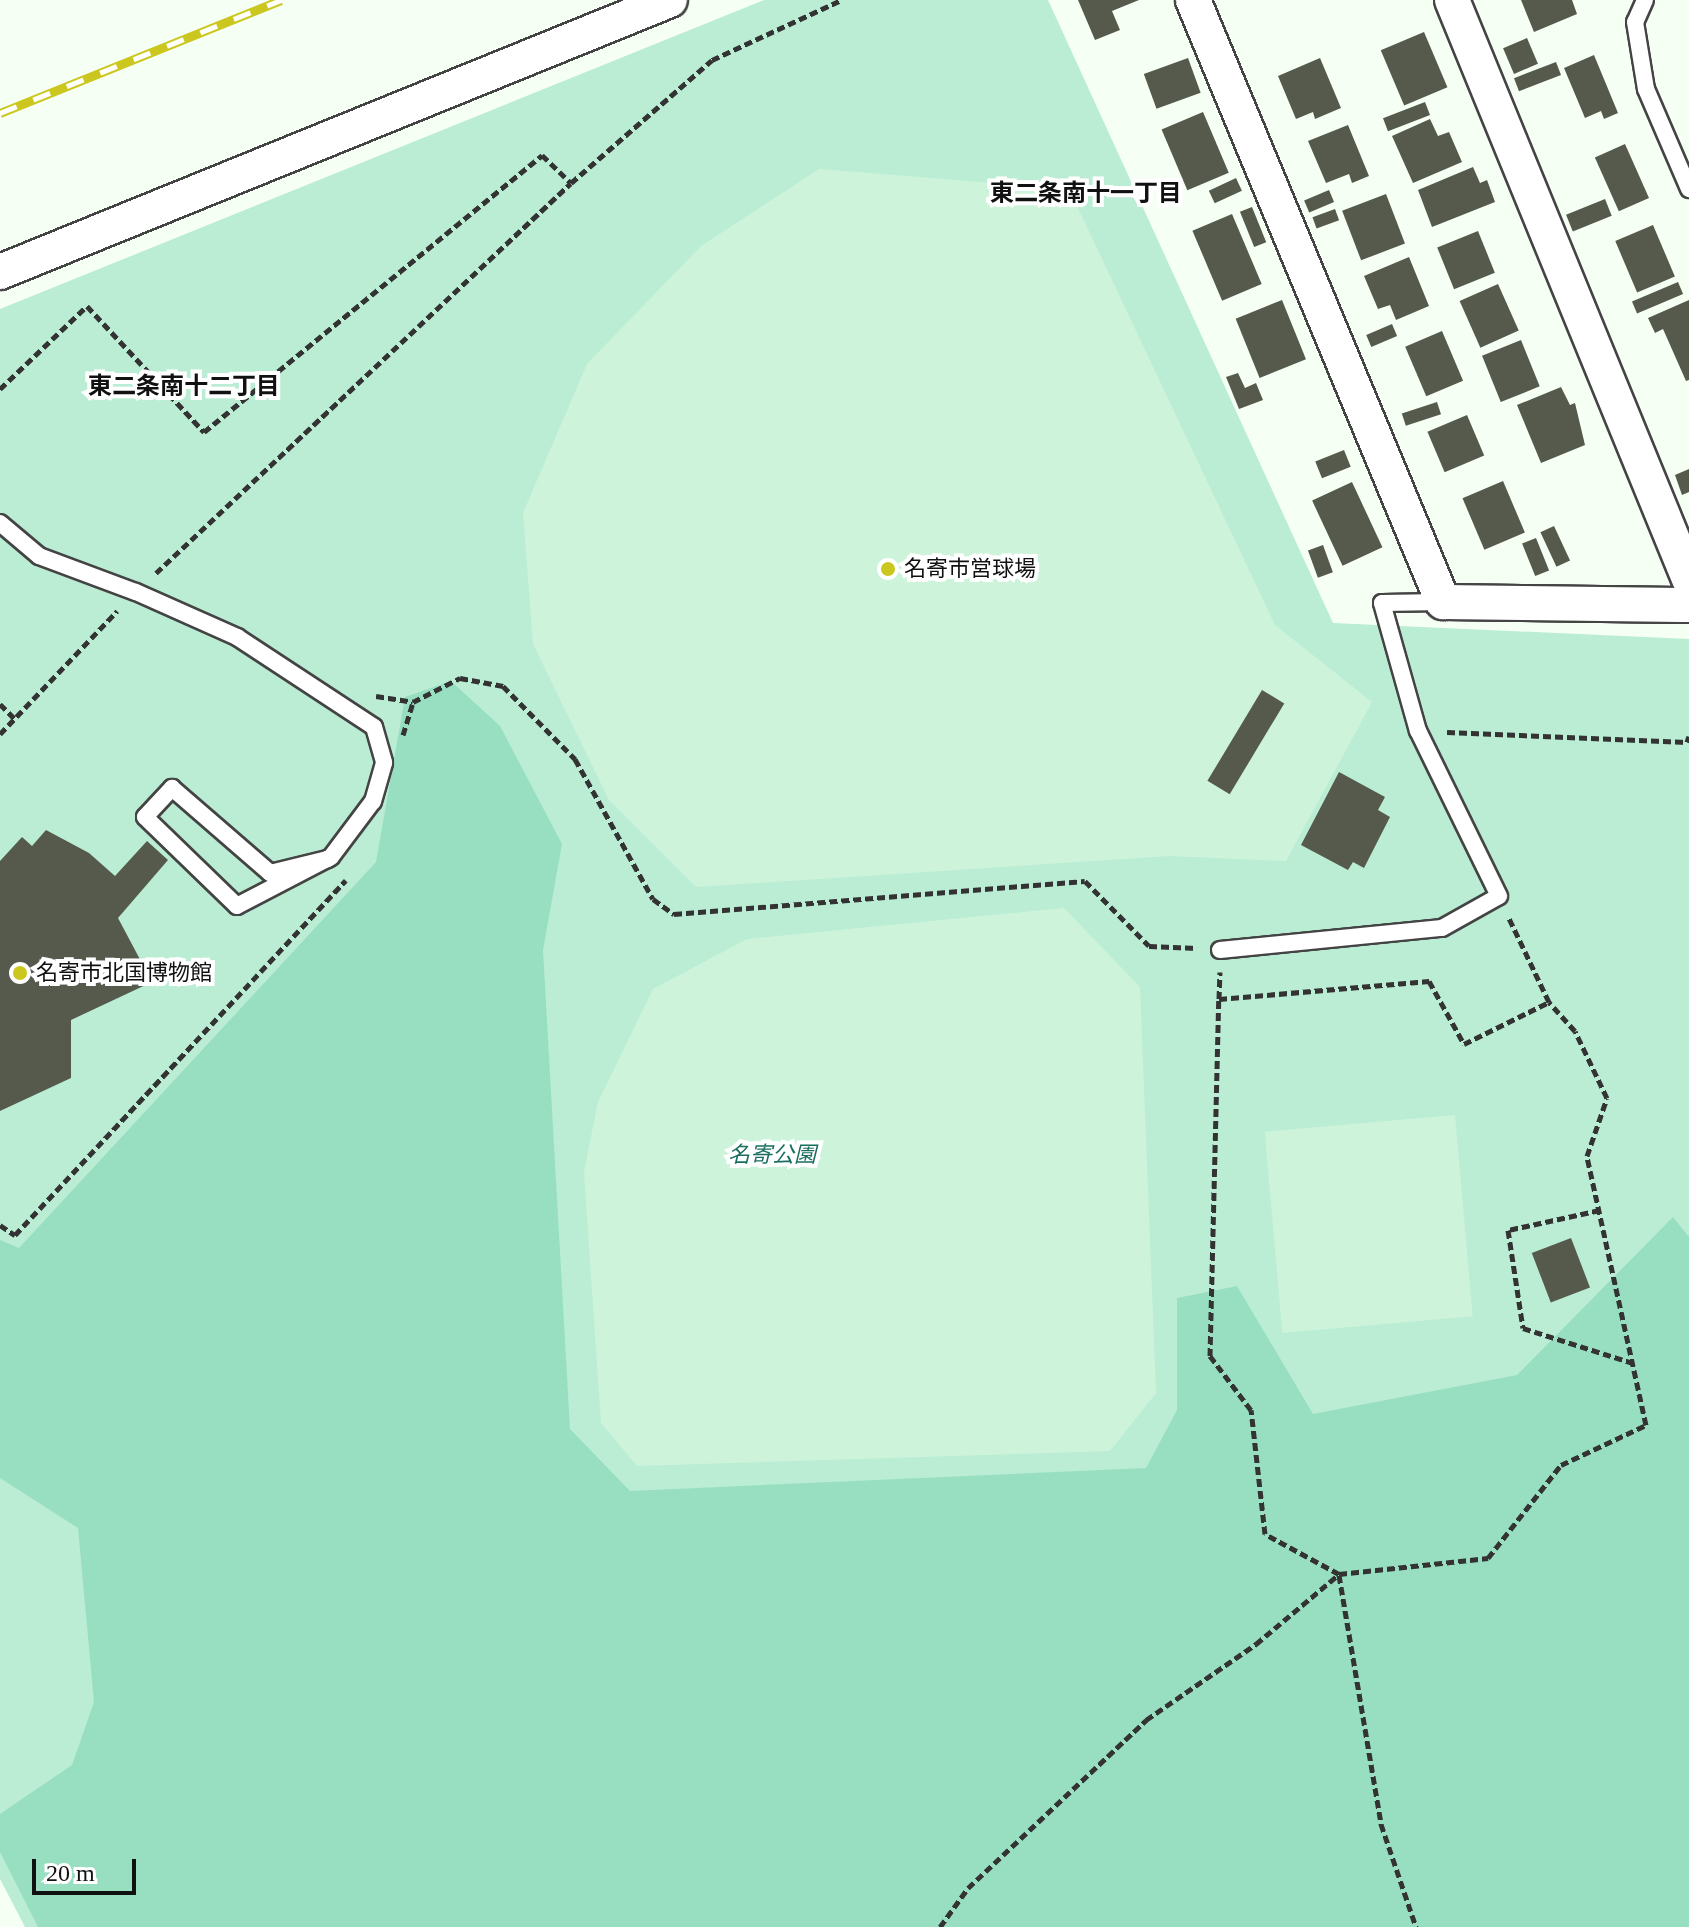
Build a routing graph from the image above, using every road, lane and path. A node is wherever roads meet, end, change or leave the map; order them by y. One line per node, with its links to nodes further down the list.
1 (670, 0): 8 (street)
2 (841, 0): 6 (path)
3 (1193, 0): 13 (street)
4 (1452, 0): 11 (street)
5 (1645, 0): 7 (lane)
6 (571, 183): 9 (path); 12 (path)
7 (1689, 189)
8 (0, 272)
9 (0, 389)
10 (0, 523): 12 (lane)
11 (1689, 579)
12 (136, 592): 18 (path); 23 (lane)
13 (1443, 602): 14 (street); 19 (lane)
14 (1689, 605)
15 (371, 696): 16 (path)
16 (413, 702): 22 (path); 26 (path)
17 (0, 704): 18 (path)
18 (14, 718): 20 (path)
19 (1418, 731): 21 (path); 25 (lane)
20 (0, 734)
21 (1689, 736)
22 (400, 748)
23 (328, 859): 23 (lane)
24 (347, 878): 30 (path)
25 (1499, 896): 26 (lane); 28 (path)
26 (1220, 950): 27 (path)
27 (1219, 999): 28 (path); 32 (path)
28 (1549, 1002): 29 (path)
29 (1600, 1210): 31 (path); 31 (path)
30 (0, 1225)
31 (1633, 1363): 32 (path)
32 (1339, 1574): 33 (path); 34 (path)
33 (940, 1927)
34 (1416, 1927)

